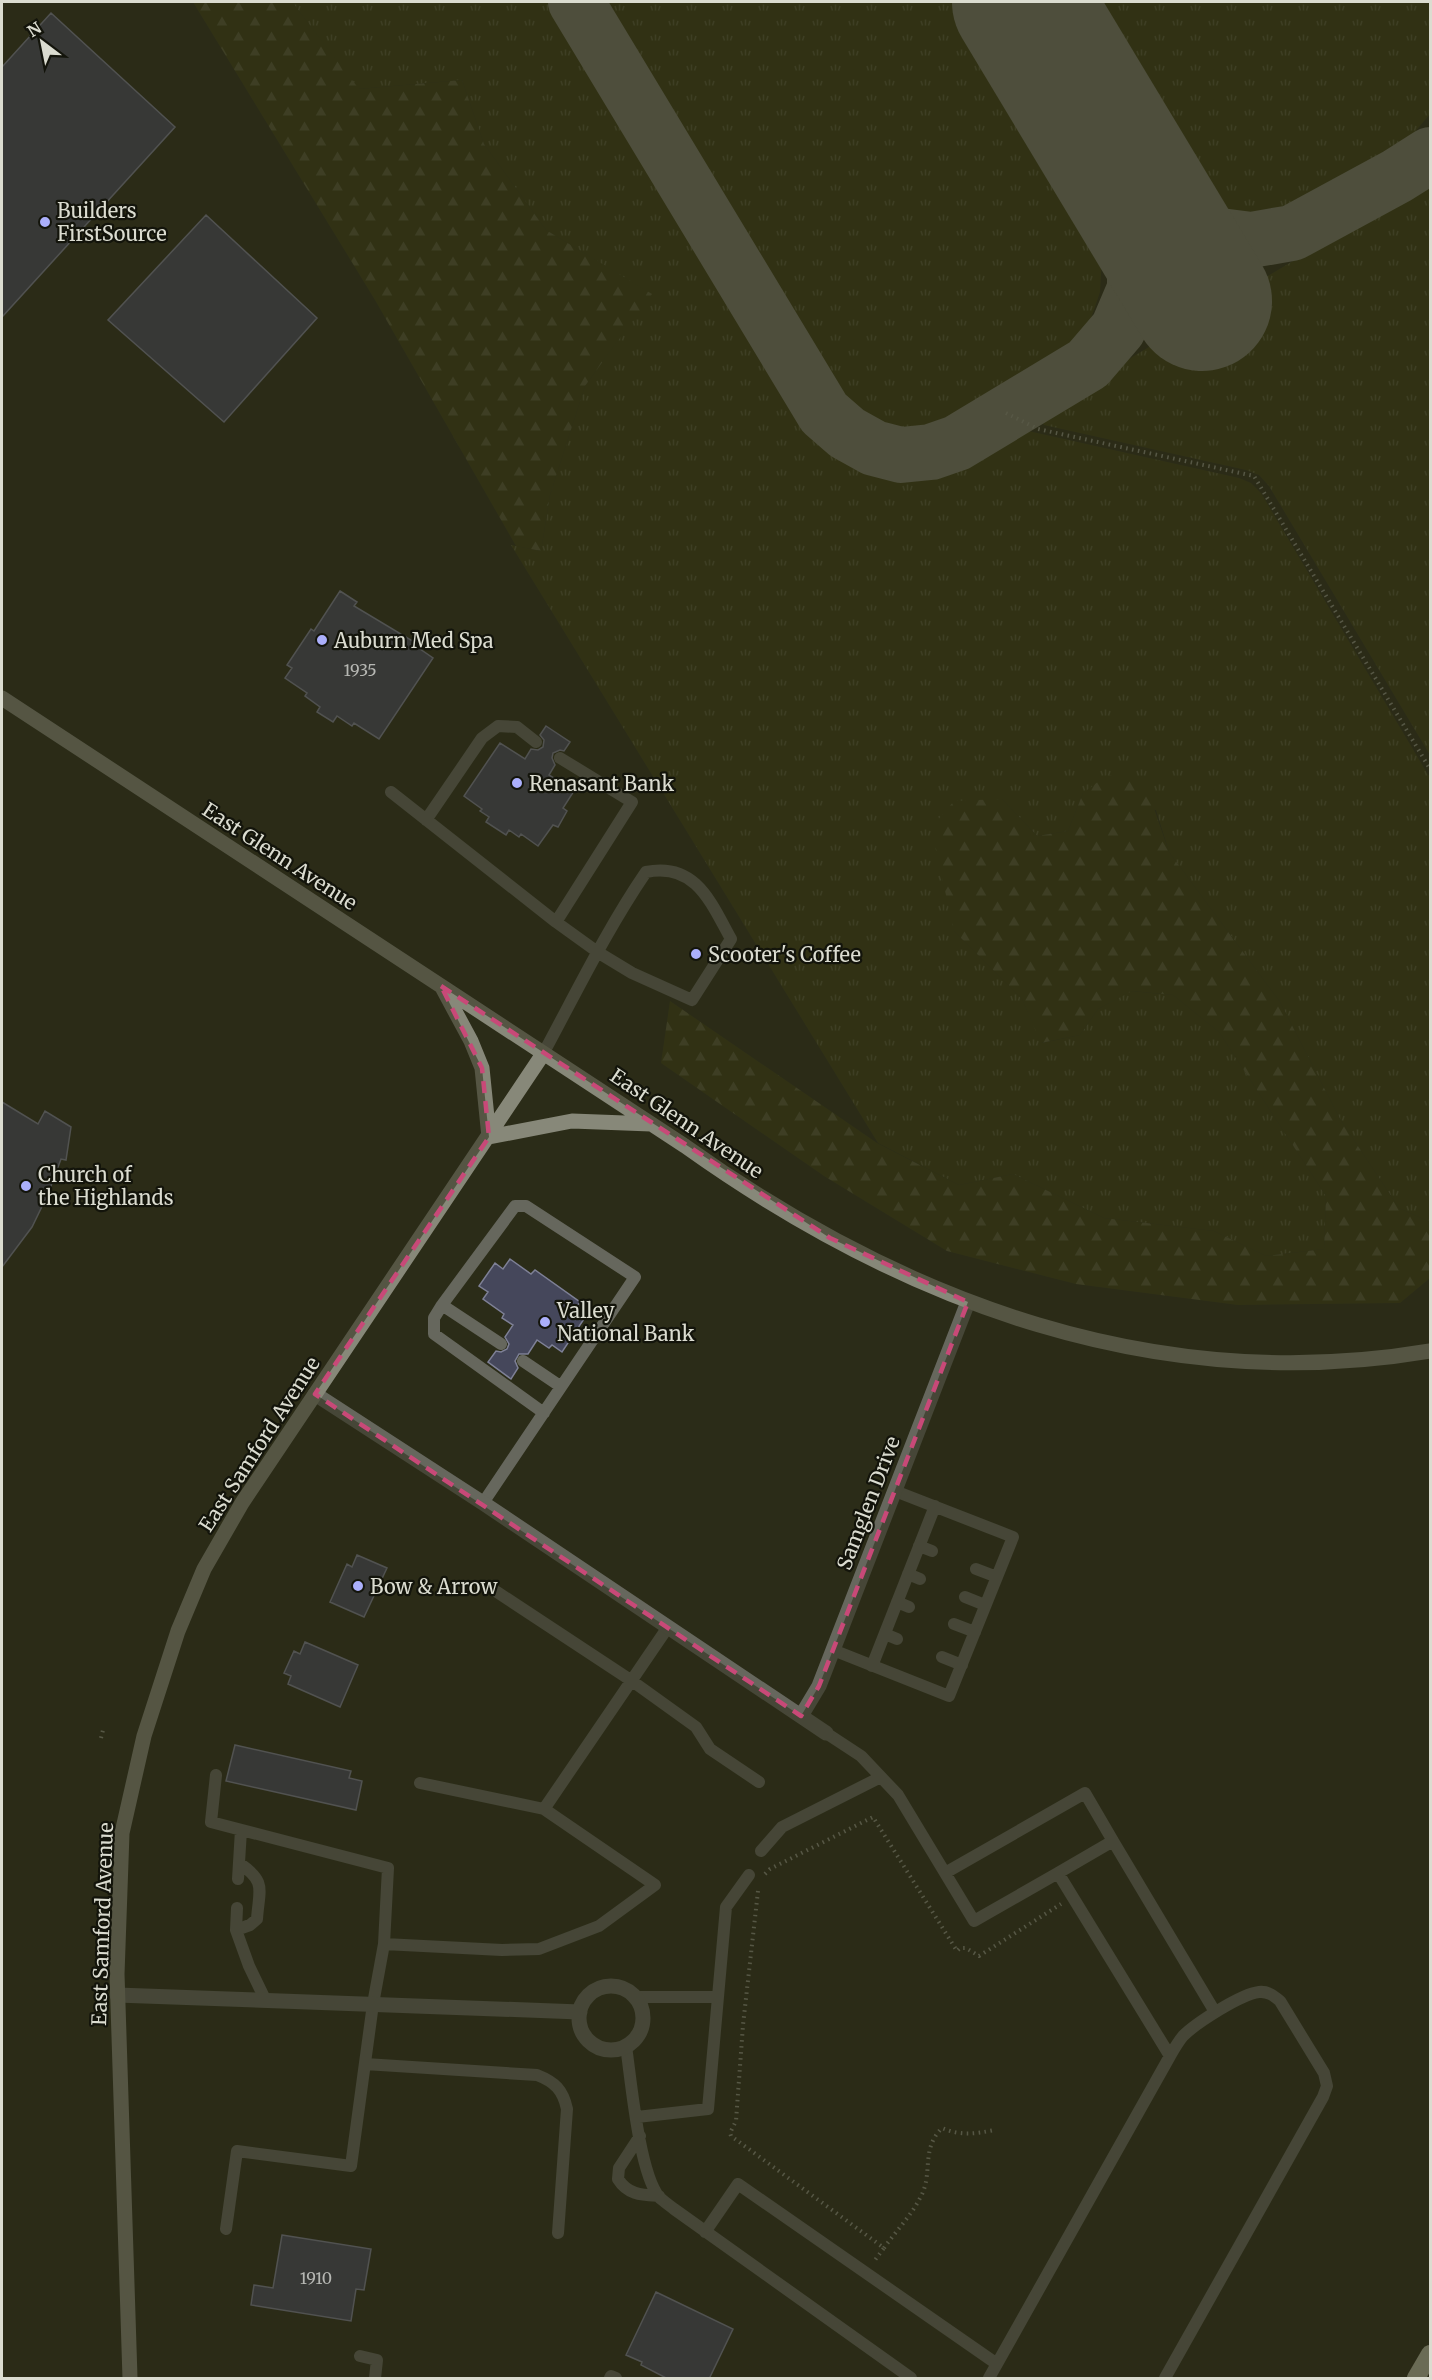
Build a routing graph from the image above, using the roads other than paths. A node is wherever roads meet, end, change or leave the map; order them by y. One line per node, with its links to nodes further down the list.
1 (2, 698): 8 (street, East Glenn Avenue)
2 (536, 742): 5 (lane)
3 (560, 758): 6 (lane)
4 (391, 792): 5 (lane)
5 (426, 820): 6 (lane)
6 (556, 922): 7 (lane)
7 (599, 953): 7 (lane); 9 (lane)
8 (441, 986): 9 (street, East Glenn Avenue); 11 (street)
9 (543, 1054): 10 (street, East Glenn Avenue); 11 (street, East Samford Avenue)
10 (651, 1124): 11 (street); 12 (street, East Glenn Avenue)
11 (489, 1137): 18 (street, East Samford Avenue)
12 (969, 1302): 15 (street, East Glenn Avenue); 20 (street, Samglen Drive)
13 (442, 1305): 14 (lane); 17 (lane); 19 (lane)
14 (501, 1344)
15 (1431, 1352)
16 (523, 1361): 17 (lane)
17 (560, 1386): 19 (lane)
18 (315, 1394): 21 (street); 58 (street, East Samford Avenue)
19 (544, 1413): 21 (lane)
20 (895, 1491): 22 (lane); 35 (street, Samglen Drive)
21 (483, 1503): 31 (street)
22 (935, 1506): 24 (lane); 25 (lane)
23 (976, 1569): 25 (lane)
24 (908, 1574): 26 (lane); 33 (lane)
25 (997, 1577): 29 (lane)
26 (921, 1579)
27 (497, 1593): 39 (lane)
28 (965, 1597): 29 (lane)
29 (985, 1605): 32 (lane)
30 (954, 1624): 32 (lane)
31 (668, 1627): 39 (lane); 40 (street)
32 (975, 1632): 37 (lane)
33 (885, 1635): 34 (lane); 38 (lane)
34 (897, 1639)
35 (833, 1650): 38 (lane); 40 (street, Samglen Drive)
36 (942, 1657): 37 (lane)
37 (962, 1665): 38 (lane)
38 (872, 1666)
39 (632, 1681): 44 (lane); 46 (lane)
40 (801, 1716): 41 (street)
41 (826, 1733): 43 (lane)
42 (216, 1775): 47 (lane)
43 (881, 1777): 49 (lane); 51 (lane)
44 (759, 1782)
45 (420, 1783): 46 (lane)
46 (544, 1809): 57 (lane)
47 (241, 1830): 50 (lane); 57 (lane)
48 (1113, 1841): 51 (lane); 52 (lane); 64 (lane)
49 (761, 1851)
50 (239, 1863): 54 (lane); 56 (lane)
51 (945, 1873): 52 (lane)
52 (1058, 1873): 66 (lane)
53 (749, 1875): 60 (lane)
54 (238, 1880)
55 (237, 1908): 56 (lane)
56 (236, 1930): 61 (lane)
57 (384, 1944): 62 (lane)
58 (117, 1995): 61 (street); 77 (street, East Samford Avenue)
59 (635, 1997): 60 (lane); 63 (street); 65 (street)
60 (718, 1997): 68 (lane)
61 (265, 1999): 62 (street)
62 (373, 2004): 63 (street); 67 (lane)
63 (580, 2012): 65 (street)
64 (1215, 2012): 66 (lane); 83 (lane)
65 (626, 2046): 68 (lane)
66 (1170, 2056): 76 (lane)
67 (365, 2064): 71 (lane); 73 (lane)
68 (637, 2117): 69 (lane)
69 (640, 2136): 70 (lane); 70 (lane)
70 (659, 2196): 72 (lane)
71 (226, 2229)
72 (705, 2232): 76 (lane); 81 (lane)
73 (558, 2234)
74 (1431, 2354): 84 (highway)
75 (360, 2356): 78 (lane)
76 (997, 2364): 82 (lane)
77 (130, 2379)
78 (375, 2379)
79 (610, 2379): 80 (lane)
80 (616, 2379)
81 (911, 2379)
82 (989, 2379)
83 (1165, 2379)
84 (1416, 2379)

